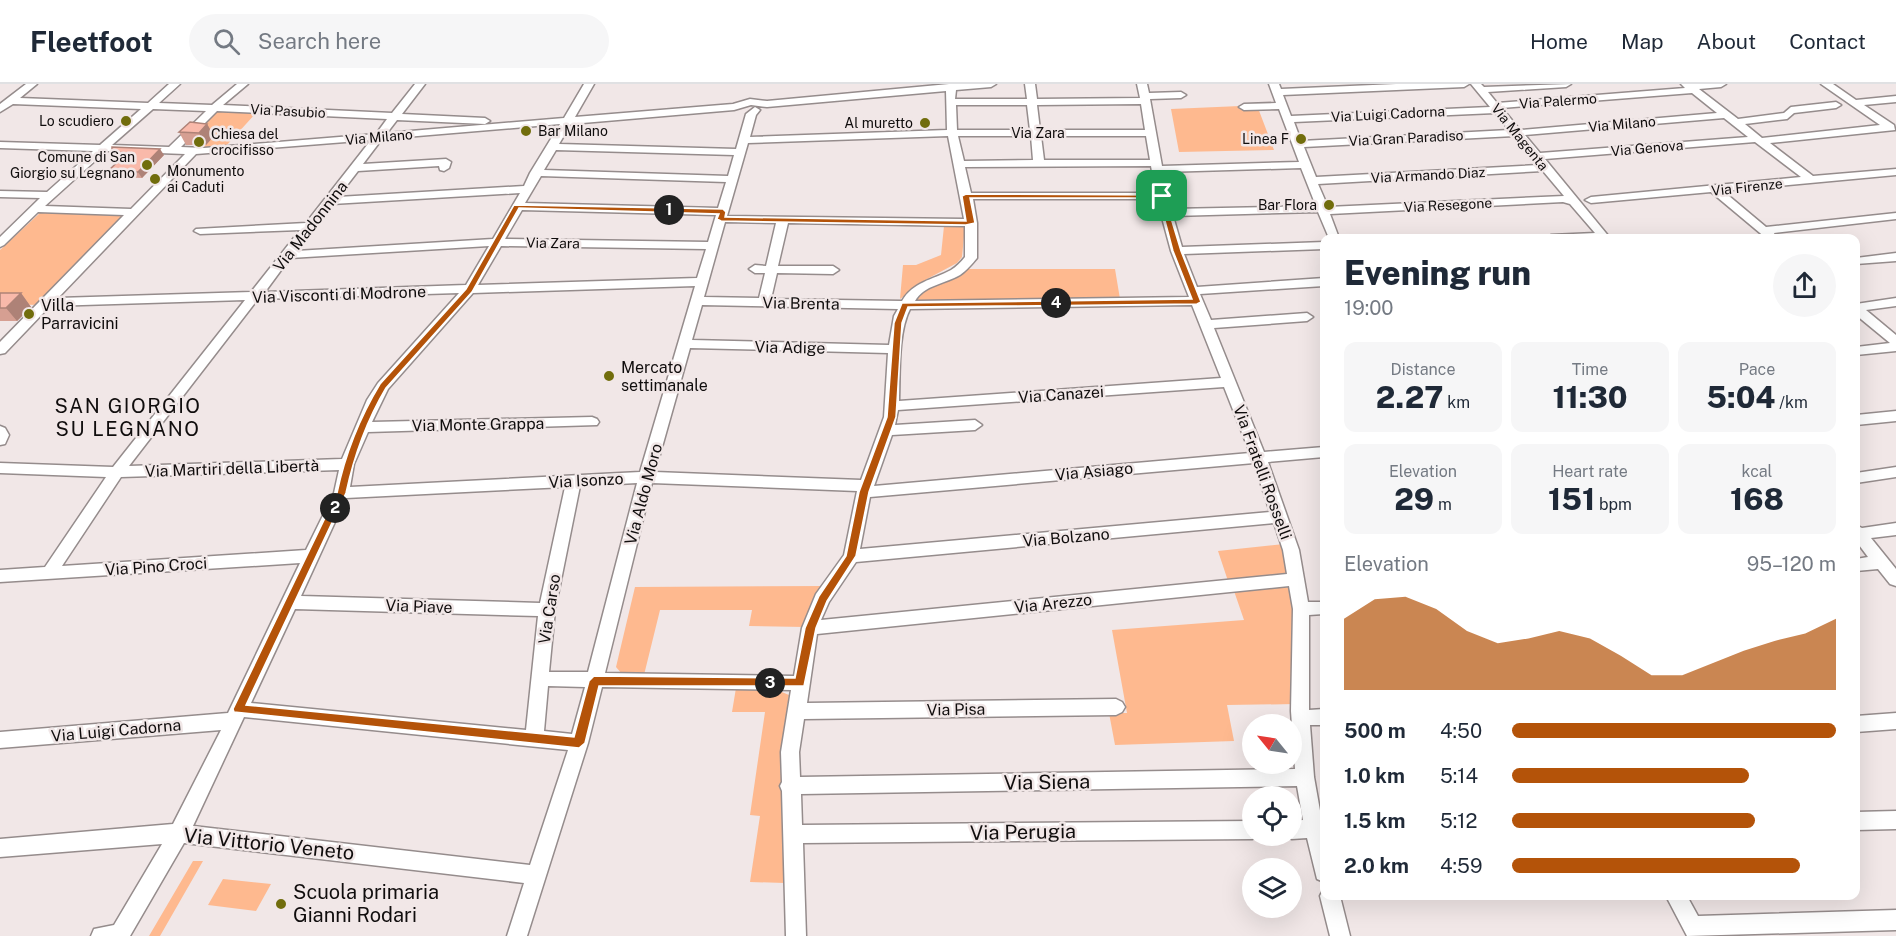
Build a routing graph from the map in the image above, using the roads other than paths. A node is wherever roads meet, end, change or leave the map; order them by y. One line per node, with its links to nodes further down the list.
1 (32, 84): 22 (street)
2 (175, 84): 27 (street)
3 (243, 84): 30 (street)
4 (420, 84): 34 (street, Via Madonnina)
5 (583, 84): 6 (street)
6 (589, 84): 37 (street)
7 (991, 84): 14 (street)
8 (1030, 84): 24 (street)
9 (1142, 84): 20 (street, Via Fratelli Rosselli)
10 (1464, 84): 17 (street)
11 (1566, 84): 15 (street)
12 (1721, 84): 16 (street, Via Palermo)
13 (1826, 84): 25 (street)
14 (953, 86): 18 (street); 23 (street)
15 (1479, 87): 32 (street, Via Magenta)
16 (1690, 87): 32 (street, Via Palermo); 35 (street)
17 (1276, 88): 28 (street)
18 (873, 91): 31 (street)
19 (1181, 94): 20 (street)
20 (1145, 98): 24 (street); 41 (street, Via Fratelli Rosselli)
21 (1896, 99): 25 (street)
22 (10, 101): 27 (street, Via Pasubio); 33 (street)
23 (950, 102): 24 (street); 39 (street)
24 (1032, 102): 40 (street)
25 (1854, 103): 38 (street)
26 (1836, 105): 35 (street, Via Milano)
27 (150, 106): 30 (street, Via Pasubio); 49 (street)
28 (1283, 106): 29 (street); 36 (street)
29 (1244, 107)
30 (214, 108): 34 (street, Via Pasubio); 50 (street)
31 (751, 108): 37 (street); 47 (street, Via Aldo Moro)
32 (1494, 108): 36 (street, Via Luigi Cadorna); 42 (street, Via Magenta)
33 (0, 110)
34 (394, 116): 37 (street, Via Pasubio); 43 (street, Via Madonnina)
35 (1731, 118): 42 (street, Via Milano); 44 (street)
36 (1287, 119): 45 (street)
37 (566, 122): 43 (street, Via Milano); 48 (street)
38 (1892, 126): 44 (street, Via Genova)
39 (952, 133): 40 (street, Via Zara); 47 (street, Via Zara); 53 (street)
40 (1035, 133): 41 (street, Via Zara); 54 (street)
41 (1152, 133): 56 (street, Via Fratelli Rosselli)
42 (1517, 133): 45 (street, Via Gran Paradiso); 52 (street, Via Magenta)
43 (379, 138): 51 (street, Via Milano); 57 (street, Via Madonnina)
44 (1760, 140): 52 (street, Via Genova); 63 (street)
45 (1296, 144): 55 (street)
46 (0, 145): 49 (street, Via Milano)
47 (742, 146): 48 (street); 62 (street, Via Aldo Moro)
48 (550, 147): 61 (street)
49 (103, 148): 50 (street, Via Milano); 68 (street)
50 (172, 150): 51 (street, Via Milano)
51 (193, 151): 76 (street)
52 (1536, 157): 59 (street, Via Magenta)
53 (958, 164): 54 (street); 69 (street)
54 (1039, 164): 56 (street)
55 (1305, 165): 56 (street); 64 (street)
56 (1157, 166): 70 (street, Via Fratelli Rosselli)
57 (357, 168): 58 (street, Via Madonnina); 71 (street, Via Madonnina)
58 (444, 168)
59 (1545, 168): 64 (street, Via Armando Diaz); 72 (street, Via Magenta)
60 (1896, 172): 63 (street, Via Firenze)
61 (535, 173): 62 (street); 65 (street)
62 (733, 179): 78 (street, Via Aldo Moro)
63 (1811, 180): 66 (street, Via Firenze)
64 (1310, 181): 75 (street)
65 (526, 189): 71 (street); 73 (street)
66 (1715, 190): 72 (street, Via Firenze); 86 (street)
67 (0, 194): 68 (street)
68 (50, 195): 74 (street)
69 (966, 196): 70 (street); 81 (street)
70 (1162, 196): 77 (street, Via Fratelli Rosselli)
71 (330, 201): 82 (street, Via Madonnina)
72 (1585, 204): 75 (street, Via Resegone); 85 (street, Via Magenta)
73 (516, 206): 78 (street); 88 (street)
74 (35, 209): 76 (street); 89 (street)
75 (1322, 210): 77 (street, Via Resegone); 84 (street)
76 (134, 212): 105 (street)
77 (1167, 213): 92 (street, Via Fratelli Rosselli)
78 (722, 215): 80 (street); 91 (street, Via Aldo Moro)
79 (1896, 216): 87 (street)
80 (783, 220): 81 (street); 97 (street)
81 (971, 223): 108 (street)
82 (309, 226): 83 (street); 93 (street, Via Madonnina)
83 (200, 231)
84 (1332, 234)
85 (1602, 234)
86 (1767, 234)
87 (1775, 234)
88 (496, 242): 91 (street, Via Zara); 93 (street, Via Zara); 101 (street)
89 (0, 243)
90 (1320, 245): 92 (street)
91 (712, 246): 99 (street, Via Aldo Moro)
92 (1177, 251): 102 (street, Via Fratelli Rosselli)
93 (286, 255): 103 (street, Via Madonnina)
94 (1896, 257): 95 (street)
95 (1860, 261)
96 (755, 269): 97 (street)
97 (771, 269): 98 (street); 106 (street)
98 (833, 270)
99 (702, 282): 101 (street, Via Visconti di Modrone); 104 (street, Via Aldo Moro)
100 (1320, 282): 102 (street, Via Brenta)
101 (469, 290): 103 (street, Via Visconti di Modrone); 124 (street)
102 (1195, 296): 108 (street, Via Brenta); 112 (street, Via Fratelli Rosselli)
103 (255, 297): 105 (street, Via Visconti di Modrone); 132 (street, Via Madonnina)
104 (697, 301): 106 (street, Via Brenta); 113 (street, Via Aldo Moro)
105 (48, 302): 116 (street)
106 (764, 302): 108 (street, Via Brenta)
107 (1896, 302): 109 (street)
108 (905, 305): 115 (street)
109 (1860, 307)
110 (1860, 312): 114 (street)
111 (1308, 317): 112 (street)
112 (1206, 324): 118 (street, Via Fratelli Rosselli)
113 (685, 344): 115 (street, Via Adige); 134 (street, Via Aldo Moro)
114 (1896, 345): 117 (street)
115 (895, 349): 119 (street)
116 (0, 350)
117 (1860, 350)
118 (1230, 382): 119 (street, Via Canazei); 129 (street, Via Fratelli Rosselli)
119 (892, 406): 125 (street)
120 (1896, 416): 121 (street)
121 (1860, 420)
122 (592, 422): 124 (street, Via Monte Grappa)
123 (975, 425): 125 (street)
124 (363, 427): 130 (street)
125 (887, 430): 137 (street)
126 (0, 431): 127 (street)
127 (0, 440)
128 (1320, 452): 129 (street, Via Asiago)
129 (1259, 457): 137 (street, Via Asiago); 139 (street, Via Fratelli Rosselli)
130 (347, 464): 132 (street, Via Martiri della Libertà); 138 (street)
131 (0, 468): 132 (street)
132 (117, 472): 147 (street, Via Madonnina)
133 (1896, 472): 135 (street)
134 (646, 477): 136 (street, Via Isonzo); 137 (street, Via Isonzo); 157 (street, Via Aldo Moro)
135 (1860, 477)
136 (574, 481): 138 (street, Via Isonzo); 154 (street, Via Carso)
137 (865, 489): 144 (street)
138 (341, 493): 143 (street)
139 (1281, 517): 144 (street, Via Bolzano); 149 (street, Via Fratelli Rosselli)
140 (1896, 529): 141 (street)
141 (1860, 532)
142 (1860, 536): 145 (street)
143 (312, 556): 147 (street, Via Pino Croci); 151 (street)
144 (850, 556): 155 (street)
145 (1881, 562): 146 (street); 150 (street)
146 (1860, 565)
147 (49, 573): 148 (street, Via Pino Croci)
148 (0, 576)
149 (1296, 579): 153 (street, Via Fratelli Rosselli); 155 (street, Via Arezzo)
150 (1896, 580)
151 (291, 602): 154 (street, Via Piave); 162 (street)
152 (1320, 608): 153 (street)
153 (1301, 609): 161 (street, Via Fratelli Rosselli)
154 (547, 610): 156 (street, Via Carso)
155 (810, 628): 158 (street)
156 (539, 679): 157 (street); 167 (street, Via Carso)
157 (594, 681): 158 (street); 170 (street, Via Aldo Moro)
158 (800, 683): 160 (street)
159 (1116, 707): 160 (street, Via Pisa)
160 (796, 711): 172 (street)
161 (1300, 714)
162 (236, 715): 167 (street, Via Luigi Cadorna); 168 (street, Via Luigi Cadorna); 179 (street)
163 (1320, 717): 164 (street)
164 (1302, 718)
165 (1896, 720): 166 (street)
166 (1860, 724)
167 (539, 739): 170 (street, Via Luigi Cadorna)
168 (0, 740)
169 (1302, 742): 171 (street, Via Fratelli Rosselli)
170 (579, 743): 183 (street, Via Aldo Moro)
171 (1305, 777): 172 (street, Via Siena); 173 (street, Via Fratelli Rosselli)
172 (789, 786): 180 (street)
173 (1317, 806): 176 (street, Via Fratelli Rosselli)
174 (1896, 820): 175 (street)
175 (1860, 821)
176 (1314, 829): 178 (street); 182 (street, Via Fratelli Rosselli)
177 (1242, 830): 180 (street, Via Perugia)
178 (1302, 830)
179 (180, 833): 181 (street, Via Vittorio Veneto); 183 (street, Via Vittorio Veneto); 188 (street)
180 (793, 834): 190 (street)
181 (0, 848)
182 (1320, 855)
183 (537, 875): 189 (street, Via Aldo Moro)
184 (1331, 900): 191 (street)
185 (1678, 900): 187 (street)
186 (1896, 920): 187 (street)
187 (1695, 931)
188 (114, 935)
189 (517, 936)
190 (796, 936)
191 (1340, 936)

